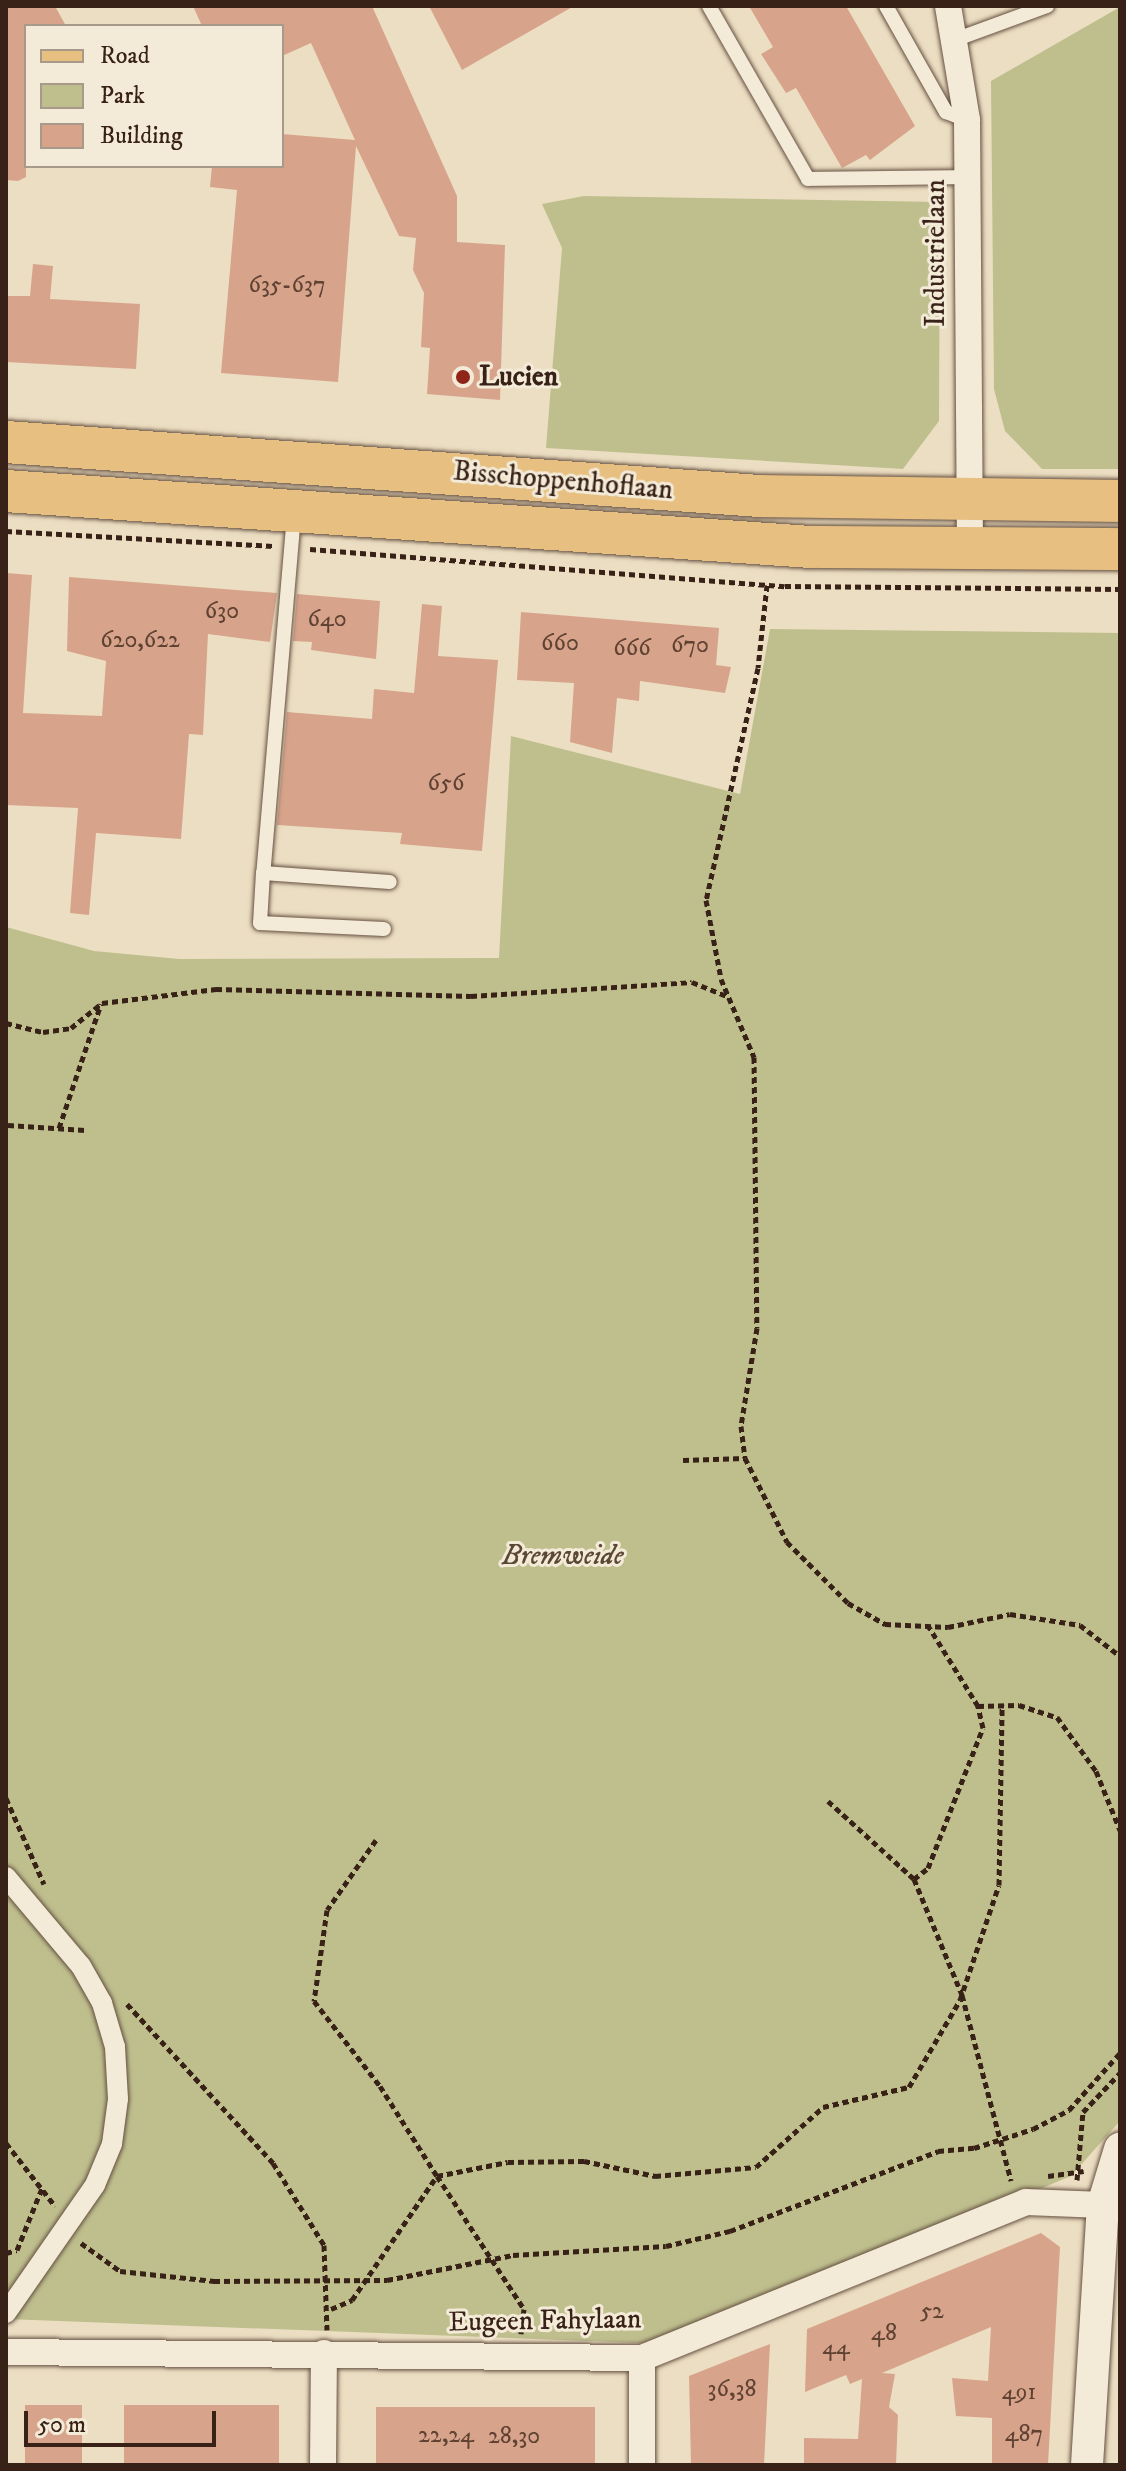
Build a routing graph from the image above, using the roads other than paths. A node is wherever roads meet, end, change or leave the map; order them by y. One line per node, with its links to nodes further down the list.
1 (709, 6): 7 (lane)
2 (886, 6): 6 (lane)
3 (948, 6): 5 (street, Industrielaan)
4 (1047, 6): 5 (lane)
5 (957, 39): 6 (street, Industrielaan)
6 (967, 120): 7 (street, Industrielaan)
7 (967, 177): 10 (street, Industrielaan)
8 (6, 442): 10 (main road, Bisschoppenhoflaan)
9 (6, 491): 12 (main road, Bisschoppenhoflaan)
10 (969, 501): 11 (main road, Bisschoppenhoflaan); 13 (street, Industrielaan)
11 (1120, 501)
12 (293, 528): 13 (main road, Bisschoppenhoflaan); 15 (lane)
13 (970, 549): 14 (main road, Bisschoppenhoflaan)
14 (1120, 549)
15 (263, 873): 16 (lane); 17 (lane)
16 (390, 882)
17 (384, 929)
18 (6, 1877): 21 (street)
19 (1120, 2149): 20 (street)
20 (1103, 2205): 24 (street, Eugeen Fahylaan); 27 (street)
21 (6, 2313)
22 (325, 2343): 23 (street, Eugeen Fahylaan); 24 (street, Eugeen Fahylaan); 25 (street)
23 (6, 2352)
24 (642, 2358): 26 (street)
25 (323, 2465)
26 (642, 2465)
27 (1087, 2465)

